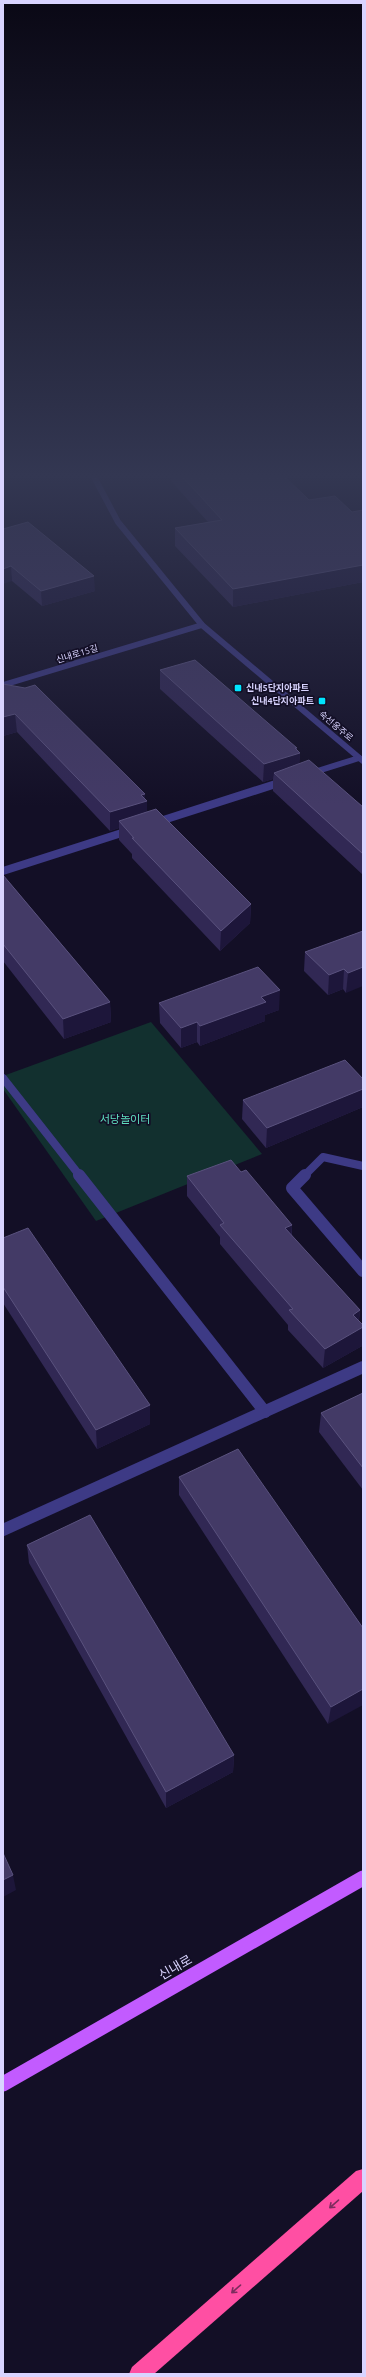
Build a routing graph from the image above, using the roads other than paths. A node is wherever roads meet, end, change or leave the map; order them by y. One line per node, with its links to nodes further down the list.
1 (169, 584): 2 (street, 숙선옹주로)
2 (202, 625): 3 (street, 신내로15길); 4 (street, 숙선옹주로)
3 (3, 685)
4 (361, 760): 5 (street)
5 (3, 870)
6 (3, 1078): 10 (street)
7 (363, 1166): 8 (street)
8 (363, 1271)
9 (363, 1367): 10 (street)
10 (265, 1412): 11 (street)
11 (3, 1530)
12 (363, 1878): 13 (main road, 신내로)
13 (3, 2084)
14 (363, 2178): 15 (highway, one-way to 15)
15 (139, 2374)

